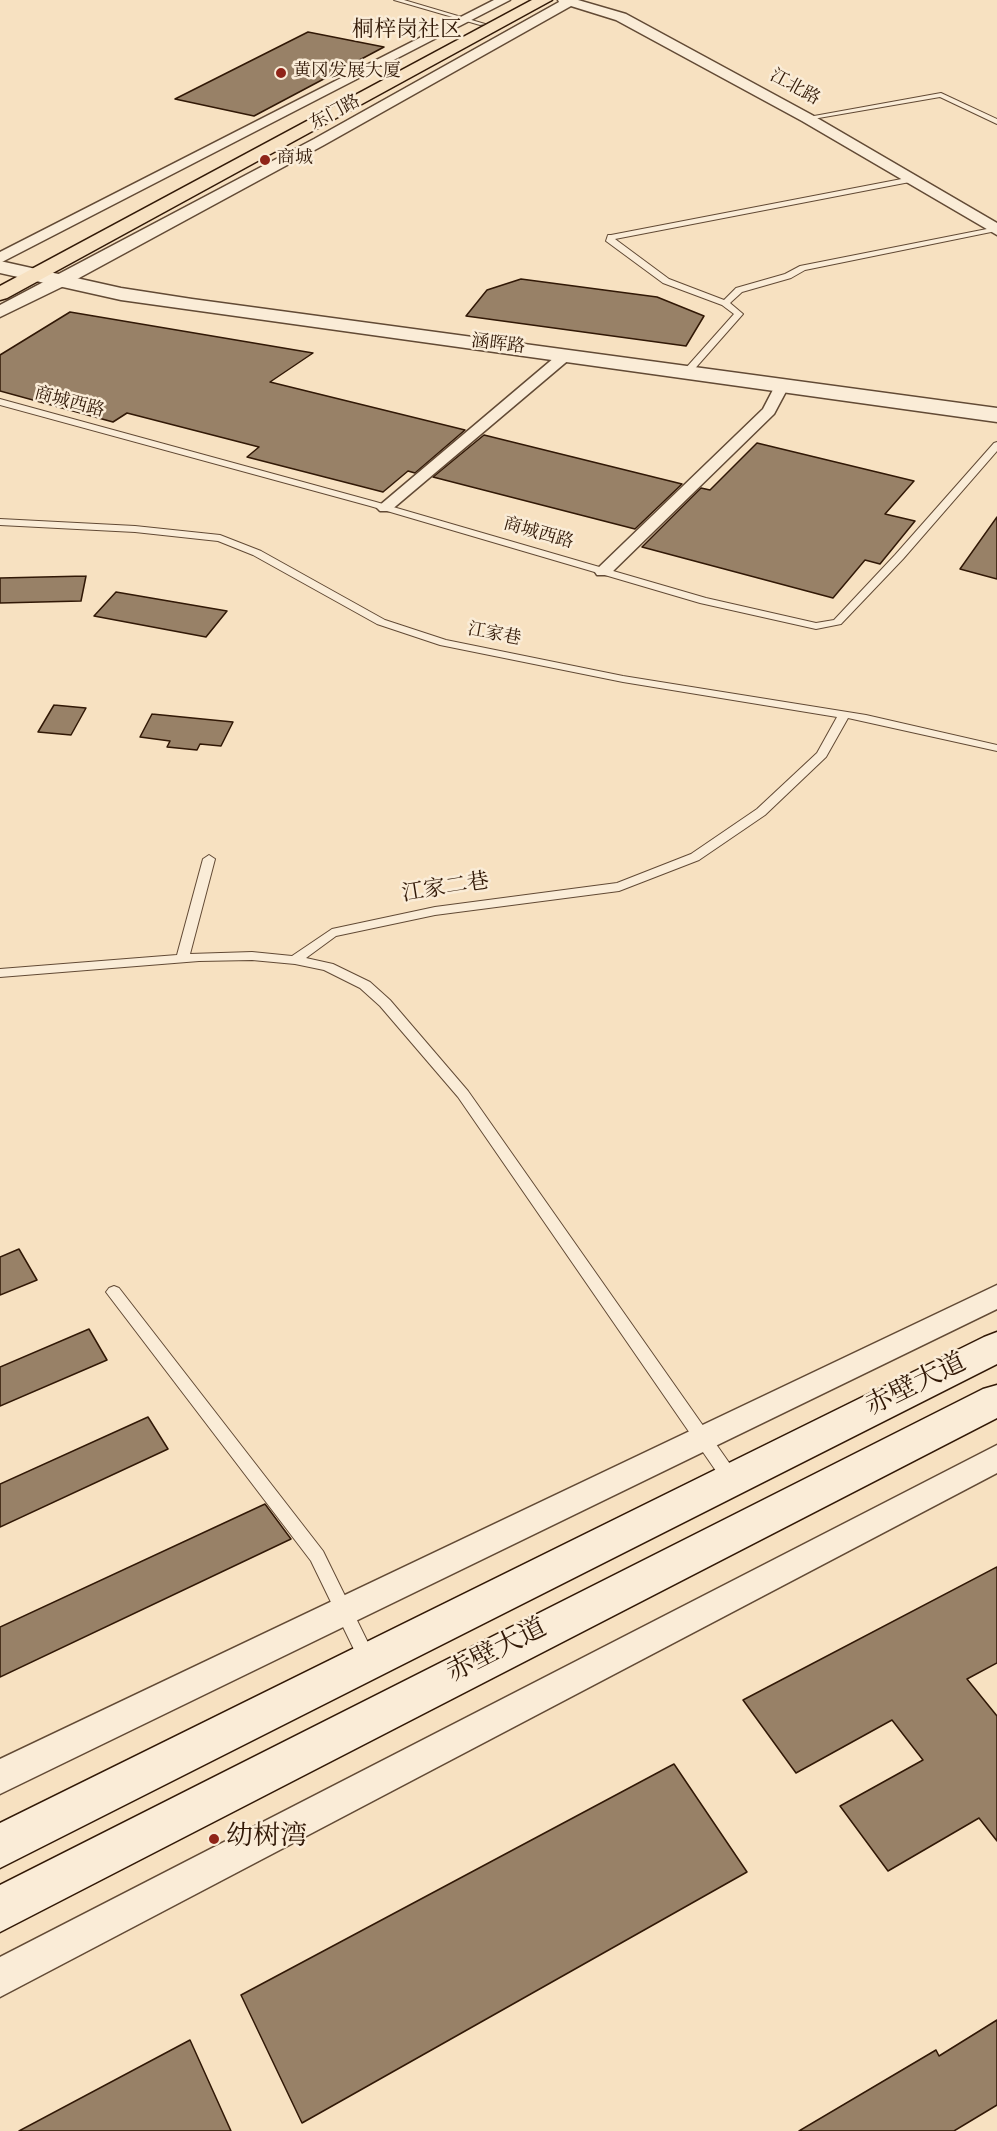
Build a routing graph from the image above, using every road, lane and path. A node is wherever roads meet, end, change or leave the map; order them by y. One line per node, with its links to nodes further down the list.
1 (397, 0): 6 (lane)
2 (504, 0): 6 (street)
3 (527, 0): 6 (main road, 东门路)
4 (544, 0): 12 (main road, 东门路)
5 (569, 0): 7 (street, 江北路); 13 (street)
6 (473, 22): 11 (main road, 东门路)
7 (807, 118): 8 (lane); 9 (street, 江北路)
8 (997, 122)
9 (912, 179): 10 (street, 江北路); 15 (lane)
10 (997, 230): 15 (lane)
11 (3, 268): 12 (main road, 涵晖路)
12 (37, 275): 13 (main road, 涵晖路); 14 (main road, 东门路)
13 (62, 281): 16 (street); 17 (main road, 涵晖路)
14 (0, 294)
15 (725, 303): 18 (lane)
16 (0, 312)
17 (566, 355): 18 (main road, 涵晖路); 23 (street)
18 (688, 371): 19 (main road, 涵晖路)
19 (783, 384): 21 (main road, 涵晖路); 25 (street)
20 (0, 402): 23 (lane, 商城西路)
21 (997, 415)
22 (997, 445): 25 (lane, 商城西路)
23 (385, 508): 25 (lane, 商城西路)
24 (0, 522): 26 (lane, 江家巷)
25 (603, 572)
26 (844, 715): 27 (lane, 江家巷); 30 (lane, 江家二巷)
27 (997, 748)
28 (209, 860): 29 (lane)
29 (182, 958): 30 (lane); 31 (lane)
30 (295, 960): 36 (lane)
31 (0, 973)
32 (114, 1292): 39 (lane)
33 (997, 1296): 36 (street)
34 (997, 1347): 38 (main road, 赤壁大道)
35 (997, 1400): 43 (main road, 赤壁大道)
36 (702, 1438): 38 (lane); 39 (street)
37 (997, 1458): 44 (street)
38 (730, 1479): 40 (main road, 赤壁大道)
39 (344, 1611): 40 (lane); 41 (street)
40 (368, 1661): 42 (main road, 赤壁大道)
41 (0, 1777)
42 (0, 1846)
43 (0, 1909)
44 (0, 1978)

